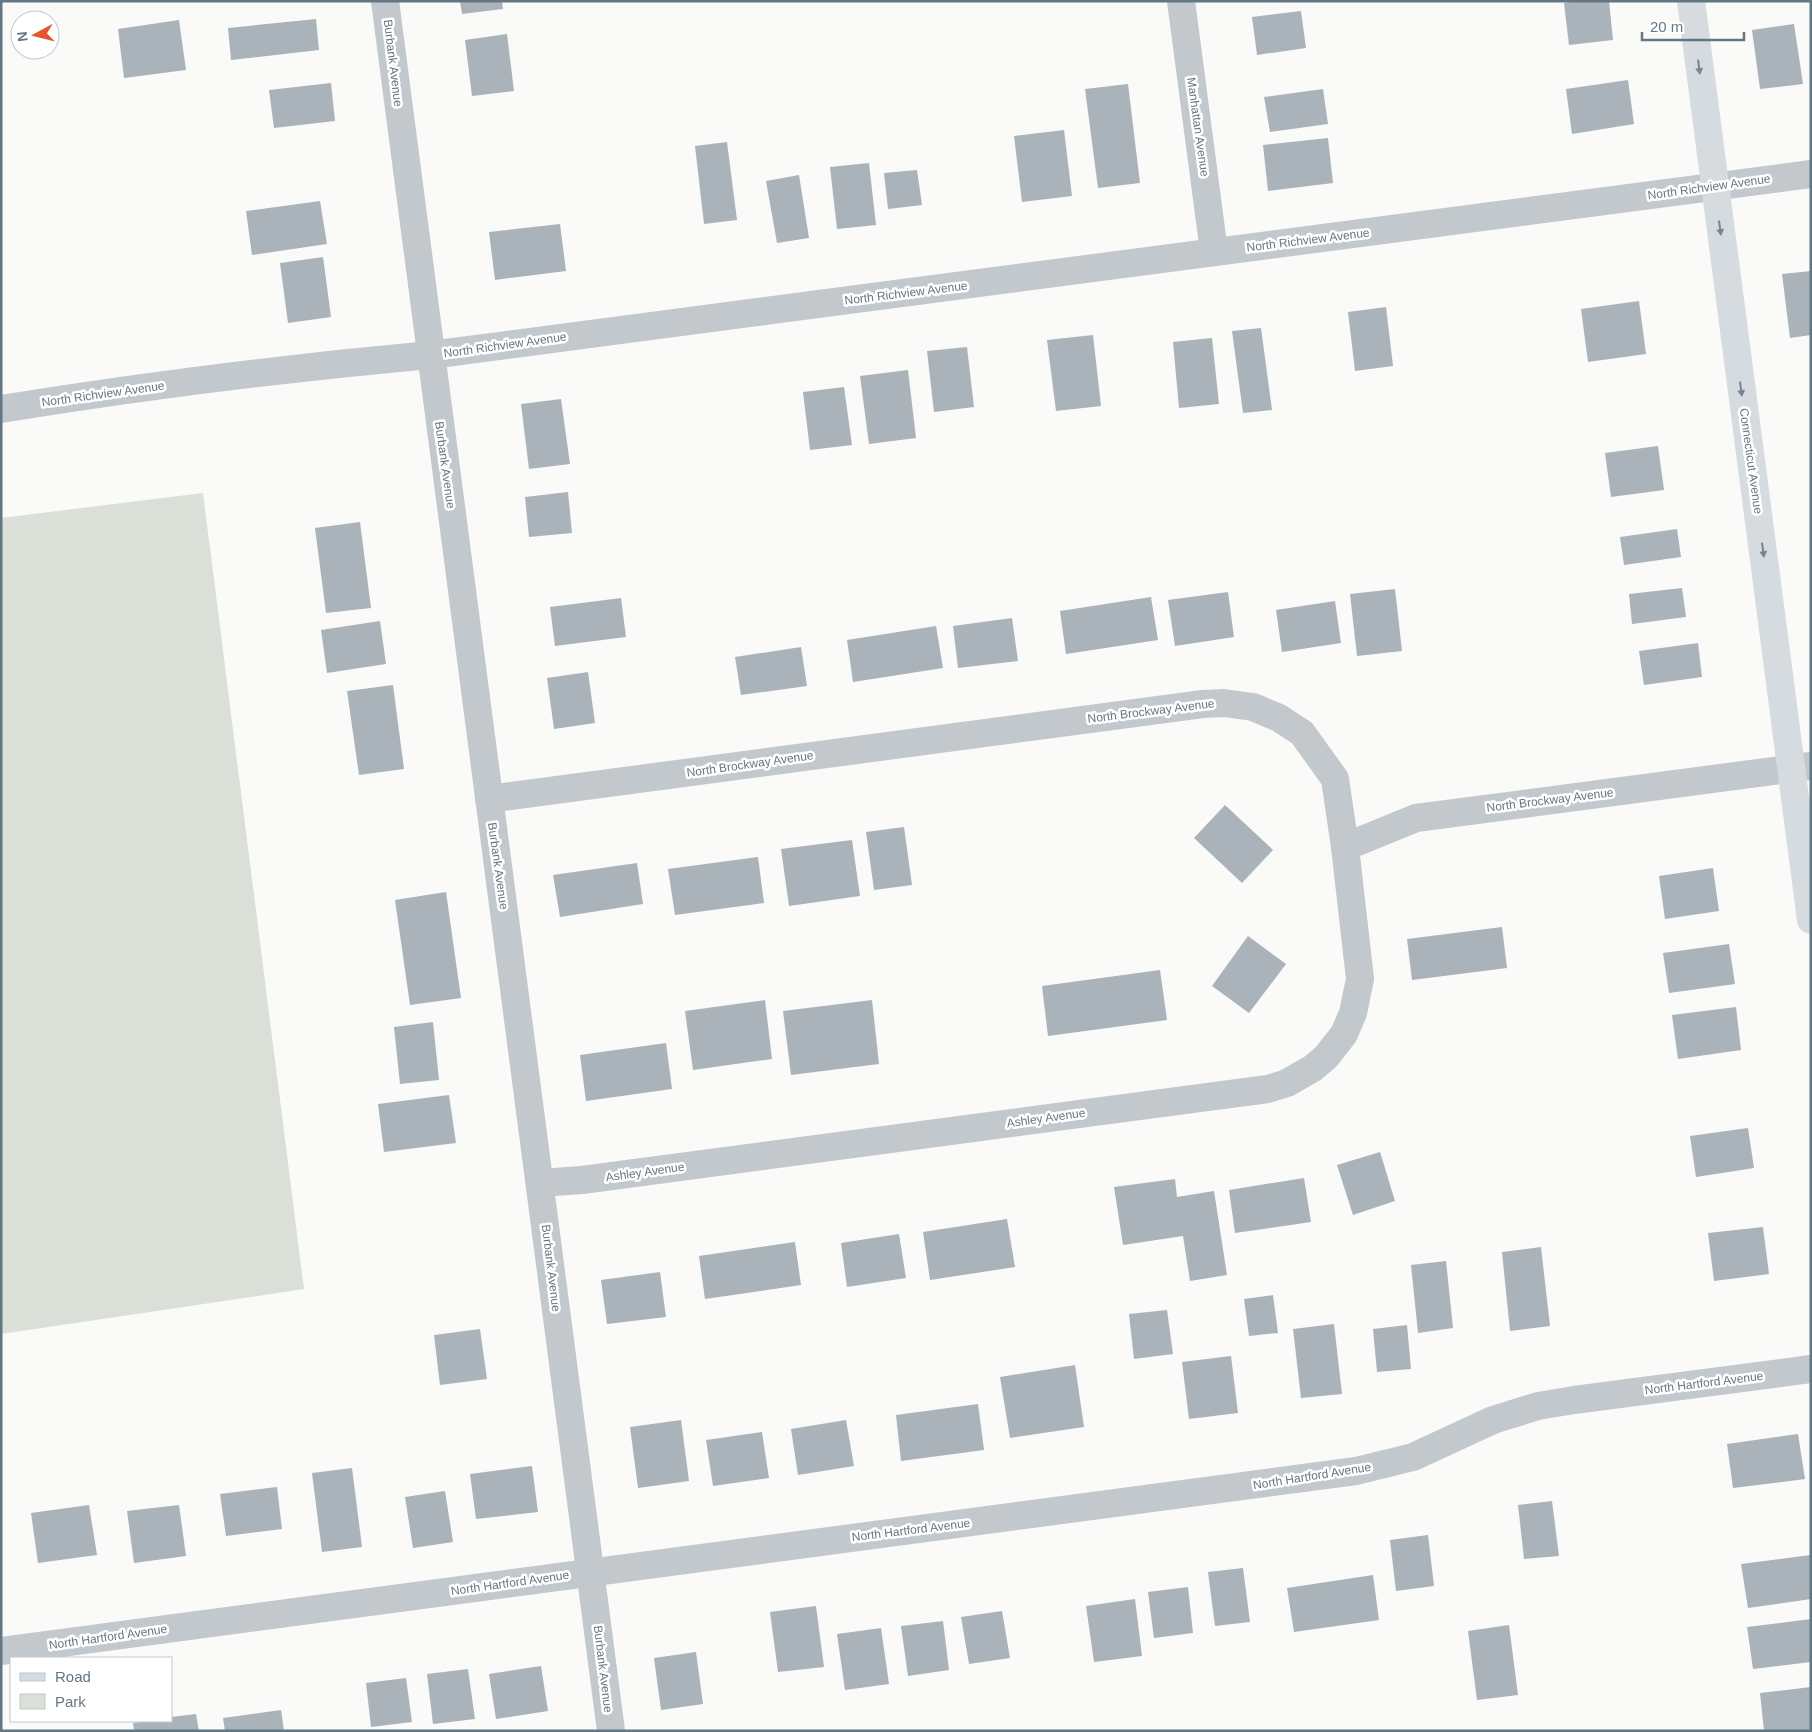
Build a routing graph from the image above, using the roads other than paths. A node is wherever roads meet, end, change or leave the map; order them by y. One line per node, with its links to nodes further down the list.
1 (385, 1): 7 (street, Burbank Avenue)
2 (1181, 1): 6 (street, Manhattan Avenue)
3 (1691, 1): 5 (street, Connecticut Avenue, one-way to 5)
4 (1811, 174): 5 (street, North Richview Avenue)
5 (1714, 187): 6 (street, North Richview Avenue); 9 (street, Connecticut Avenue, one-way to 9)
6 (1214, 252): 7 (street, North Richview Avenue)
7 (430, 355): 8 (street, North Richview Avenue); 10 (street, Burbank Avenue)
8 (1, 409)
9 (1801, 768): 11 (street, North Brockway Avenue); 12 (street, Connecticut Avenue)
10 (489, 799): 11 (street, North Brockway Avenue); 13 (street, Burbank Avenue)
11 (1345, 847): 13 (street, Ashley Avenue)
12 (1811, 920)
13 (540, 1183): 15 (street, Burbank Avenue)
14 (1811, 1369): 15 (street, North Hartford Avenue)
15 (591, 1572): 16 (street, North Hartford Avenue); 17 (street, Burbank Avenue)
16 (1, 1651)
17 (611, 1731)

